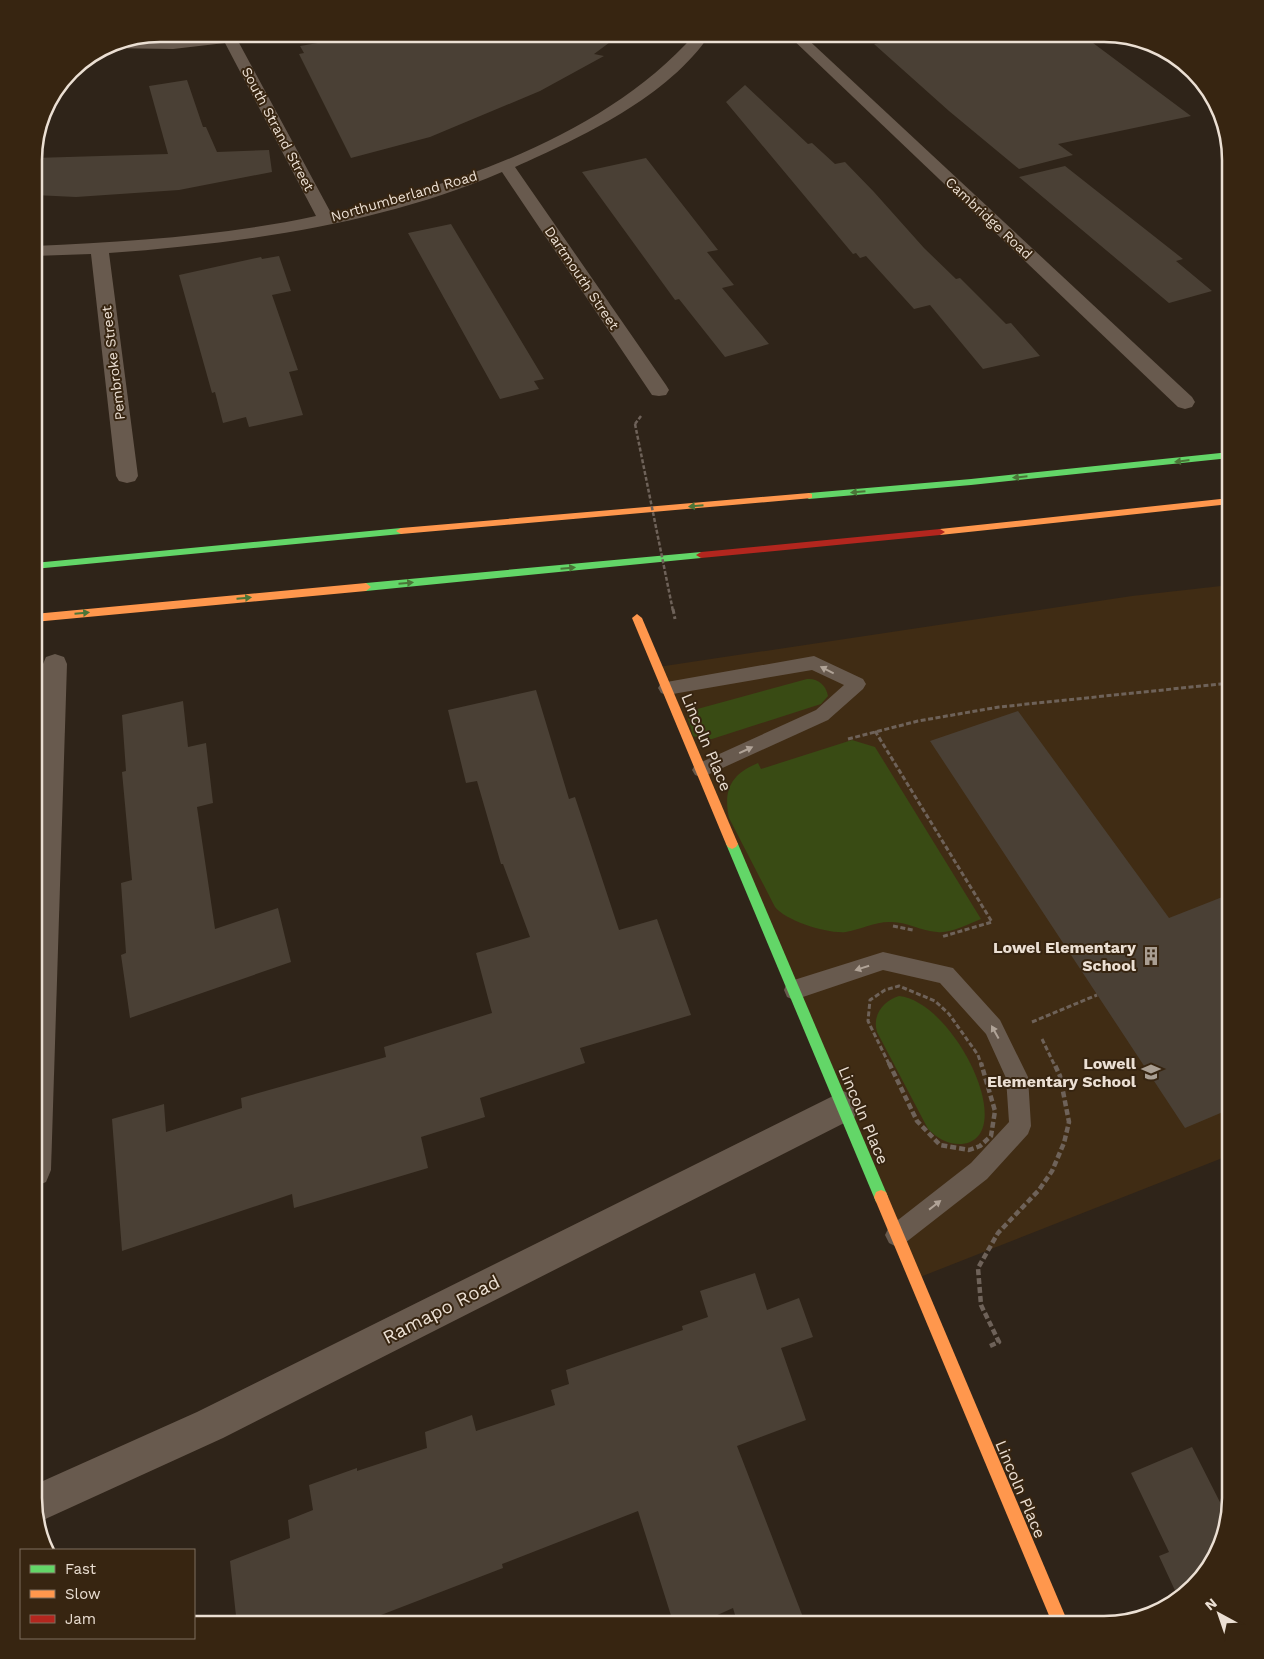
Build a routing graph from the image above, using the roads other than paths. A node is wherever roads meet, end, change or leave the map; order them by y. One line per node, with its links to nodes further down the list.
1 (201, 42): 5 (street)
2 (232, 42): 7 (street, South Strand Street)
3 (696, 43): 6 (street, Northumberland Road)
4 (803, 43): 11 (street, Cambridge Road)
5 (137, 45)
6 (505, 165): 7 (street, Northumberland Road); 10 (street, Dartmouth Street)
7 (326, 219): 8 (street, Northumberland Road)
8 (99, 249): 9 (street, Northumberland Road); 13 (street, Pembroke Street)
9 (43, 251)
10 (659, 390)
11 (1185, 402)
12 (1222, 456): 15 (main road, one-way to 15)
13 (127, 476)
14 (1222, 502): 16 (main road, one-way to 14)
15 (43, 565)
16 (43, 617)
17 (637, 618): 19 (main road, Lincoln Place)
18 (55, 664): 21 (street)
19 (667, 688): 20 (main road, Lincoln Place); 20 (lane, one-way to 19)
20 (701, 770): 22 (main road, Lincoln Place)
21 (42, 968)
22 (794, 990): 23 (main road, Lincoln Place); 24 (lane, one-way to 22)
23 (843, 1107): 24 (main road, Lincoln Place); 25 (street, Ramapo Road)
24 (897, 1235): 26 (main road, Lincoln Place)
25 (42, 1501)
26 (1057, 1616)

